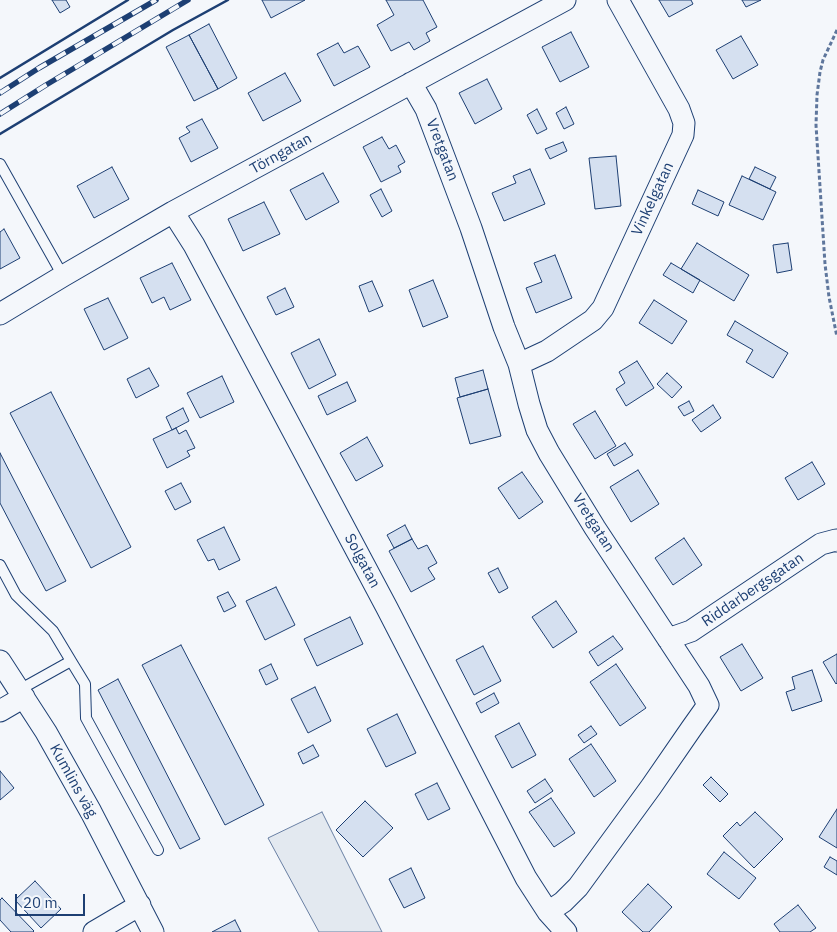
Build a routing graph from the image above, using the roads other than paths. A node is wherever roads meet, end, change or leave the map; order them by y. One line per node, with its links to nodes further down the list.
1 (565, 0): 3 (street, Törngatan)
2 (618, 0): 8 (street, Vinkelgatan)
3 (411, 83): 5 (street, Törngatan); 8 (street, Vretgatan)
4 (0, 164): 6 (lane)
5 (173, 212): 6 (street, Törngatan); 18 (street, Solgatan)
6 (63, 276): 7 (street, Törngatan)
7 (0, 314)
8 (519, 364): 11 (street, Vretgatan)
9 (837, 541): 11 (street, Riddarbergsgatan)
10 (0, 565): 13 (lane)
11 (668, 639): 18 (street, Vretgatan)
12 (0, 660): 14 (street, Kumlins väg)
13 (71, 661): 14 (lane); 16 (lane)
14 (21, 693): 15 (street); 17 (street, Kumlins väg)
15 (0, 711)
16 (158, 850)
17 (140, 905): 19 (street); 20 (street, Kumlins väg)
18 (548, 912): 21 (street)
19 (94, 932)
20 (153, 932)
21 (566, 932)

